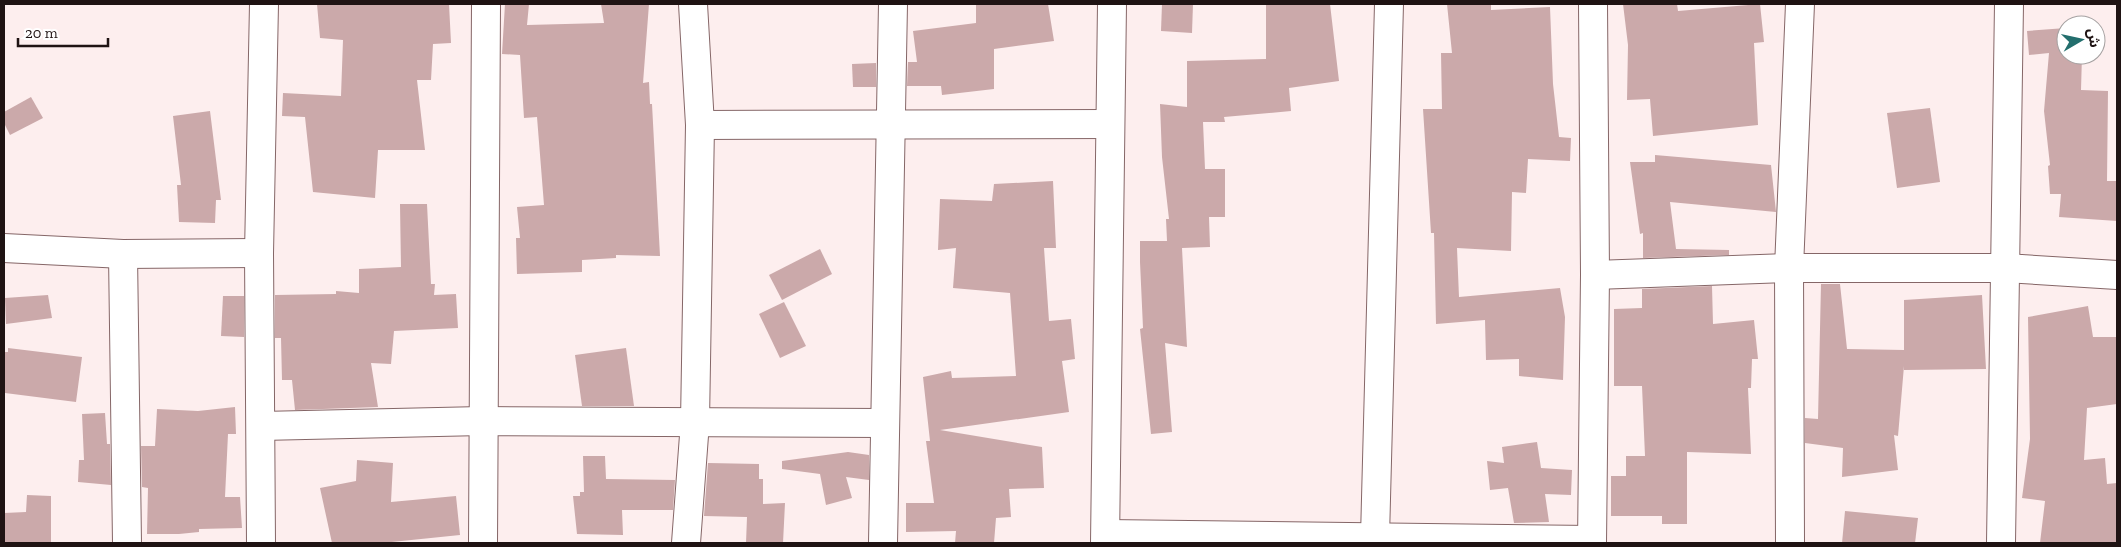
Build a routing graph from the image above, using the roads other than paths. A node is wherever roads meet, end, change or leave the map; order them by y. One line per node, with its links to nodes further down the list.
1 (264, 4): 14 (street)
2 (486, 4): 20 (street)
3 (693, 4): 11 (street)
4 (893, 4): 12 (street)
5 (1112, 4): 10 (street)
6 (1389, 4): 24 (street)
7 (1593, 4): 18 (street)
8 (1800, 4): 16 (street)
9 (2010, 4): 17 (street)
10 (1110, 124): 12 (street); 25 (street)
11 (700, 125): 12 (street); 21 (street)
12 (891, 126): 22 (street)
13 (4, 248): 15 (street)
14 (259, 253): 15 (street); 23 (street)
15 (123, 254): 27 (street)
16 (1789, 268): 17 (street); 18 (street); 32 (street)
17 (2005, 268): 19 (street); 33 (street)
18 (1594, 275): 26 (street)
19 (2117, 275)
20 (482, 421): 21 (street); 23 (street); 29 (street)
21 (695, 422): 22 (street); 30 (street)
22 (884, 423): 31 (street)
23 (261, 426): 28 (street)
24 (1375, 537): 25 (street); 26 (street)
25 (1106, 539)
26 (1592, 541)
27 (127, 543)
28 (261, 543)
29 (483, 543)
30 (686, 543)
31 (883, 543)
32 (1790, 543)
33 (2001, 543)

